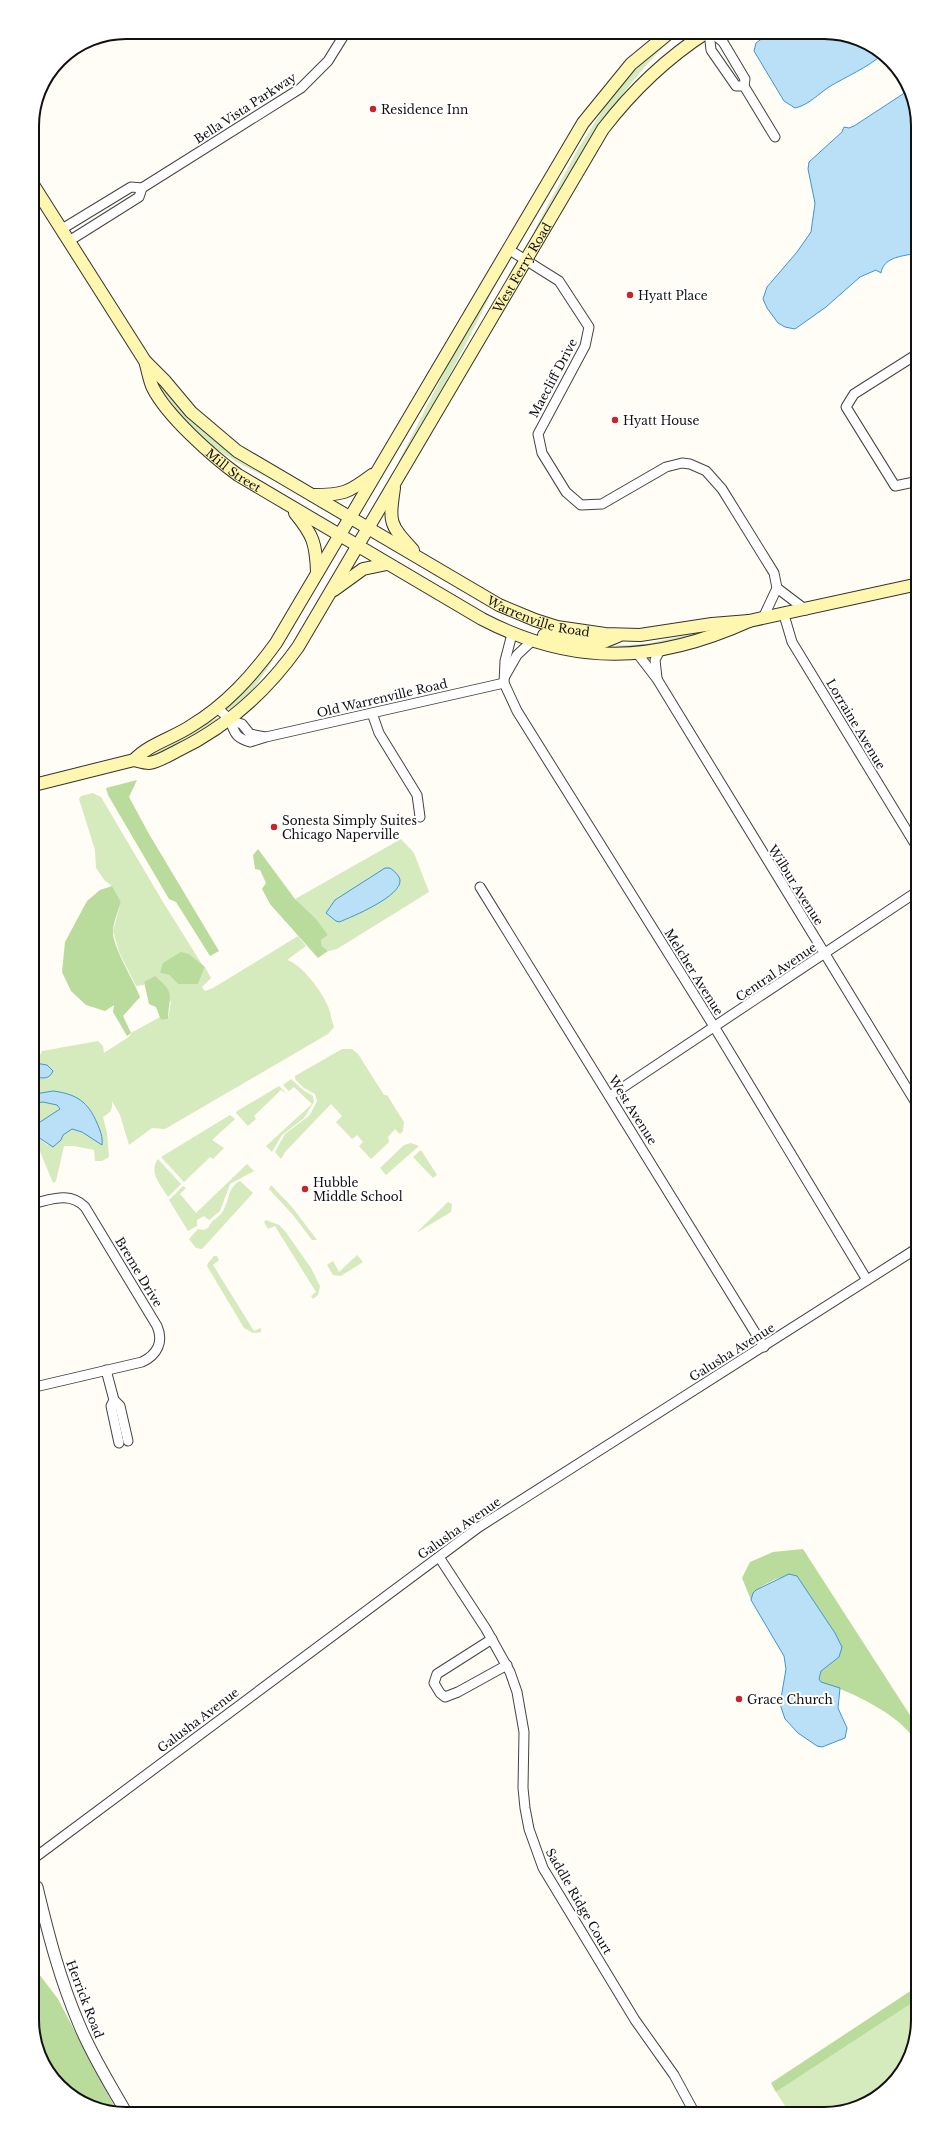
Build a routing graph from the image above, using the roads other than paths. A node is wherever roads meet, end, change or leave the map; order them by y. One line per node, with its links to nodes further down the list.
1 (342, 39): 8 (street, Bella Vista Parkway)
2 (661, 39): 12 (main road, West Ferry Road)
3 (699, 39): 13 (main road, West Ferry Road)
4 (710, 39): 6 (street)
5 (719, 39): 6 (street)
6 (744, 86): 7 (street)
7 (775, 137)
8 (142, 188): 10 (street, Bella Vista Parkway); 11 (street, Bella Vista Parkway)
9 (39, 194): 10 (main road, Mill Street)
10 (62, 229): 11 (main road, Mill Street)
11 (70, 242): 15 (main road, Mill Street)
12 (508, 249): 13 (street, Maecliff Drive); 16 (main road, West Ferry Road)
13 (526, 259): 17 (main road, West Ferry Road); 29 (street, Maecliff Drive)
14 (911, 358): 18 (street)
15 (145, 362): 19 (main road, Mill Street); 20 (main road, Mill Street)
16 (377, 472): 19 (main road); 21 (main road, West Ferry Road)
17 (395, 480): 22 (main road, West Ferry Road); 25 (main road)
18 (911, 483)
19 (311, 495): 21 (main road, Mill Street)
20 (289, 506): 23 (main road, Mill Street); 27 (main road)
21 (349, 518): 22 (main road, Mill Street); 23 (main road, West Ferry Road)
22 (367, 528): 24 (main road); 25 (main road, Warrenville Road)
23 (339, 535): 24 (main road, Mill Street); 27 (main road)
24 (357, 545): 26 (main road, Warrenville Road); 30 (main road)
25 (422, 560): 36 (main road, Warrenville Road)
26 (387, 564): 30 (main road); 35 (main road, Warrenville Road)
27 (317, 572): 42 (main road)
28 (911, 586): 31 (main road, Warrenville Road)
29 (777, 588): 31 (street); 33 (street)
30 (328, 594): 44 (main road)
31 (806, 610): 32 (main road, Warrenville Road)
32 (784, 615): 33 (main road, Warrenville Road); 48 (street, Lorraine Avenue)
33 (763, 618): 34 (main road, Warrenville Road)
34 (749, 621): 36 (main road, Warrenville Road); 38 (main road, Warrenville Road)
35 (512, 634): 36 (main road); 37 (main road, Warrenville Road); 41 (street)
36 (619, 635)
37 (533, 640): 39 (main road, Warrenville Road); 41 (street)
38 (660, 650): 39 (main road, Warrenville Road); 40 (street, Wilbur Avenue)
39 (637, 653): 40 (street, Wilbur Avenue)
40 (657, 679): 51 (street, Wilbur Avenue)
41 (504, 680): 43 (street, Old Warrenville Road); 52 (street, Melcher Avenue)
42 (218, 708): 44 (street); 45 (main road)
43 (372, 713): 44 (street, Old Warrenville Road); 47 (street)
44 (229, 720): 45 (main road)
45 (134, 760): 46 (main road)
46 (39, 784)
47 (420, 817)
48 (911, 837)
49 (480, 887): 54 (street, West Avenue)
50 (911, 896): 51 (street, Central Avenue)
51 (824, 954): 52 (street, Central Avenue); 53 (street, Wilbur Avenue)
52 (715, 1028): 54 (street, Central Avenue); 57 (street, Melcher Avenue)
53 (911, 1095)
54 (610, 1096): 58 (street, West Avenue)
55 (39, 1202): 59 (street, Breme Drive)
56 (911, 1252): 57 (street, Galusha Avenue)
57 (867, 1280): 58 (street, Galusha Avenue)
58 (764, 1346): 64 (street, Galusha Avenue)
59 (106, 1370): 60 (street, Breme Drive); 61 (street)
60 (39, 1385)
61 (114, 1400): 62 (street); 63 (street)
62 (128, 1441)
63 (119, 1443)
64 (439, 1557): 65 (street, Saddle Ridge Court); 67 (street, Galusha Avenue)
65 (492, 1639): 66 (street, Saddle Ridge Court); 66 (street)
66 (506, 1665): 70 (street, Saddle Ridge Court)
67 (39, 1855)
68 (39, 1895): 69 (street, Herrick Road)
69 (123, 2107)
70 (692, 2107)

